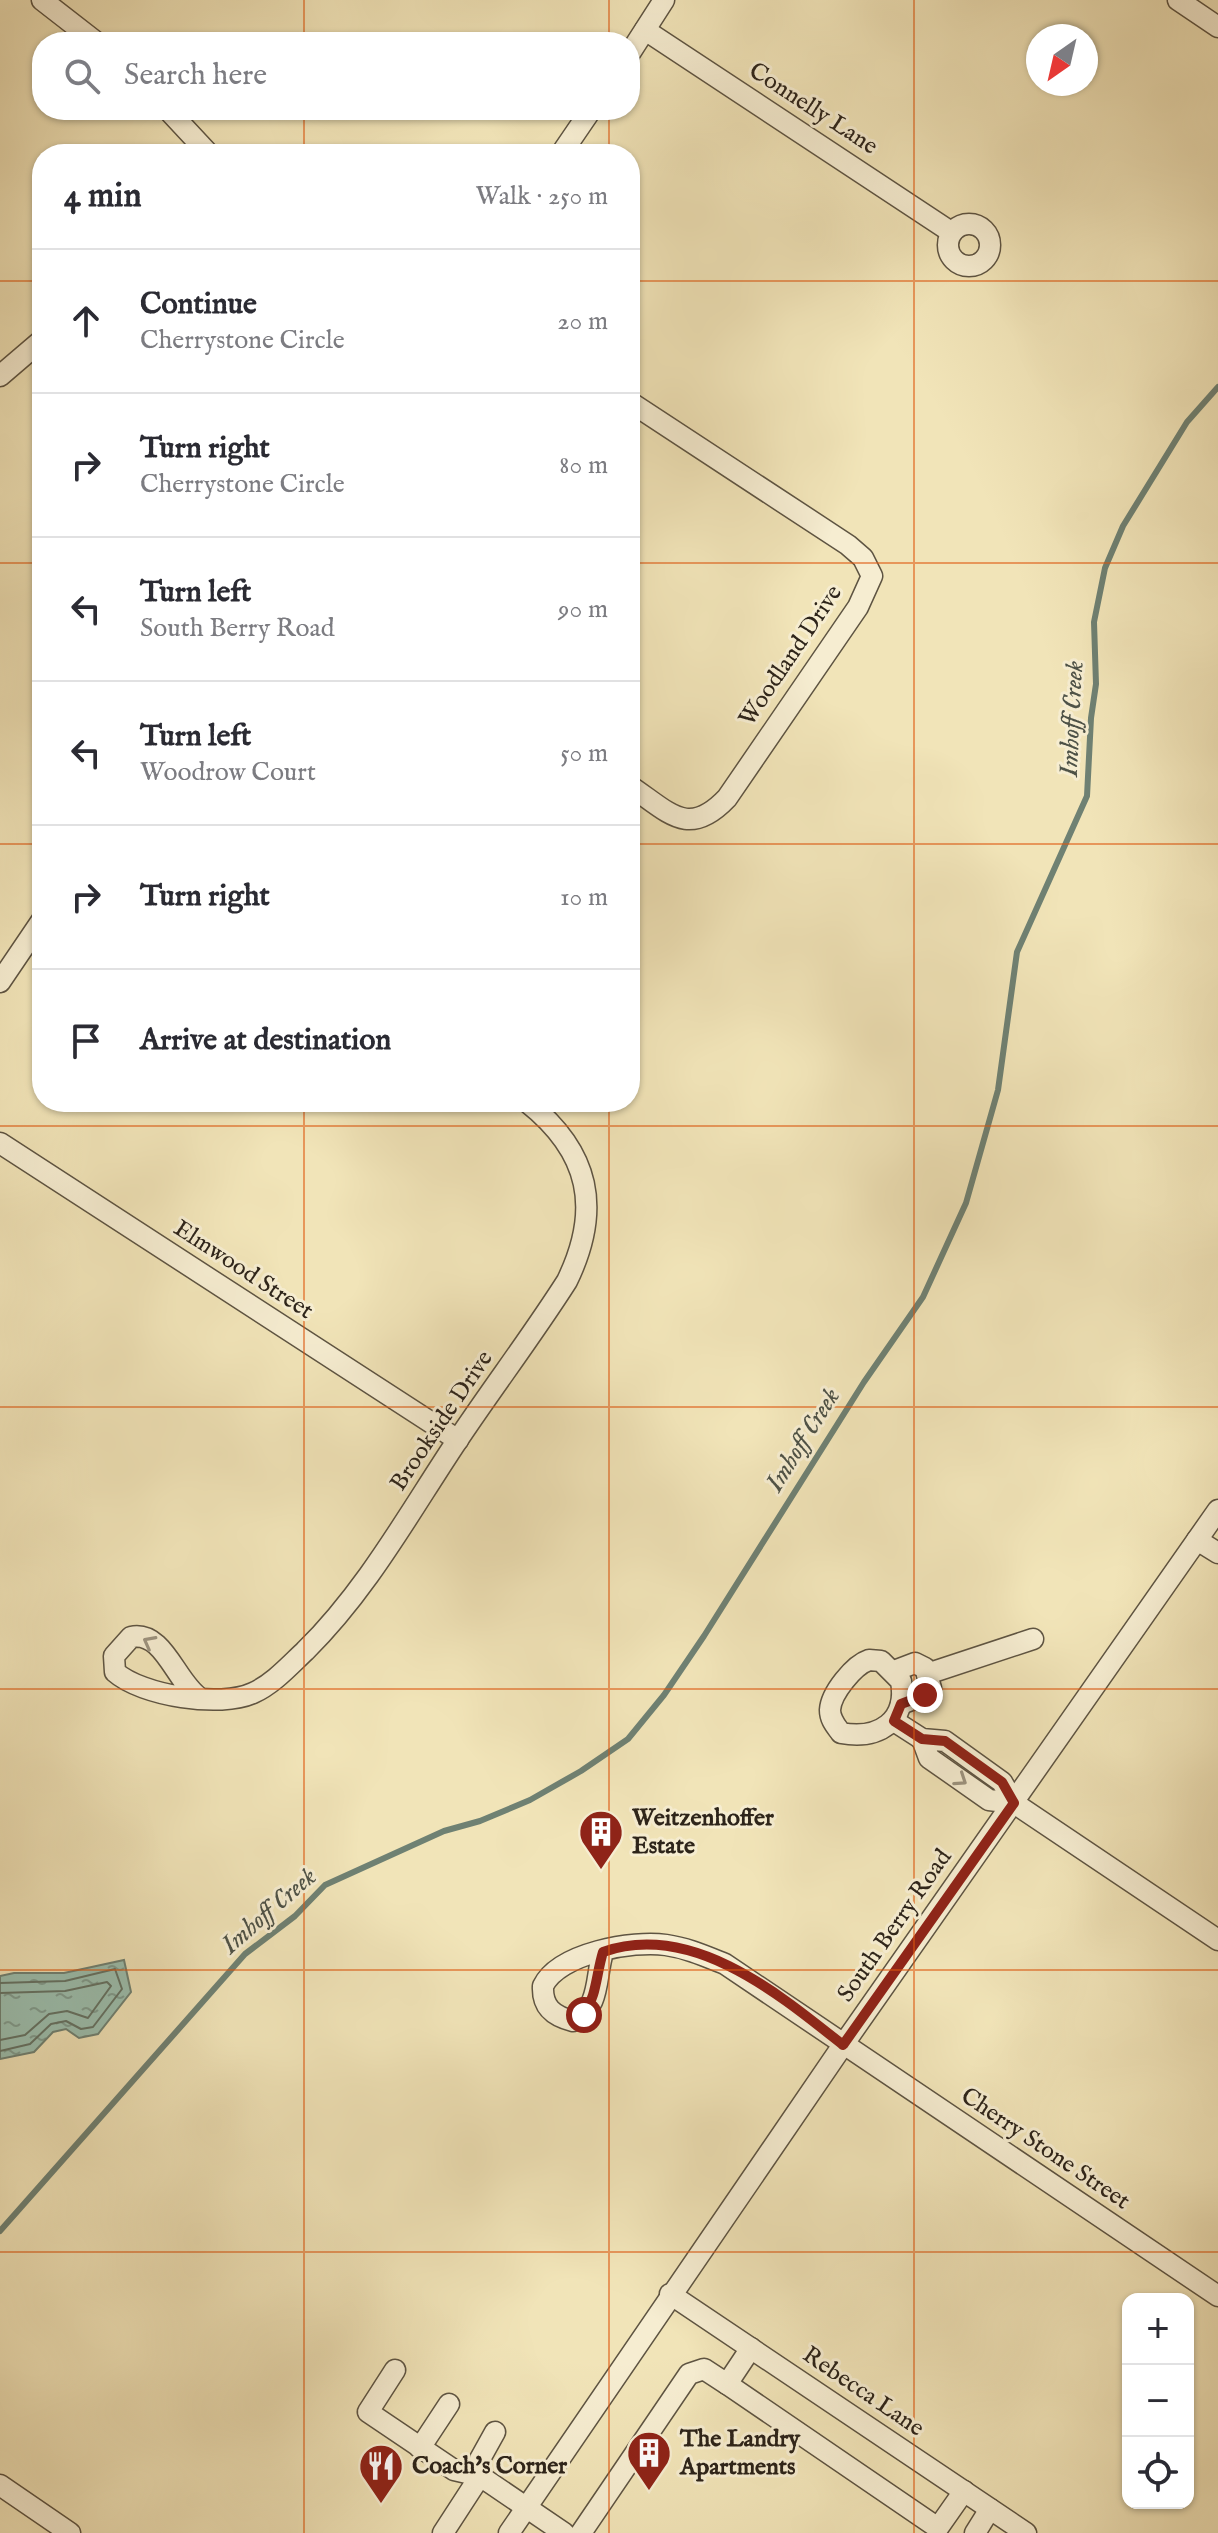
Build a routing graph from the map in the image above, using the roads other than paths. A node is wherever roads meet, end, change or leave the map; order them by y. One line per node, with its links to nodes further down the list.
1 (42, 0): 6 (street)
2 (664, 0): 5 (street)
3 (1178, 0): 4 (street)
4 (1218, 27)
5 (645, 30): 7 (street); 12 (street, Connelly Lane)
6 (83, 32)
7 (640, 38)
8 (177, 120): 10 (street)
9 (584, 120): 11 (street)
10 (200, 144)
11 (568, 144)
12 (951, 232)
13 (32, 349): 14 (street)
14 (0, 376)
15 (640, 409): 16 (street, Woodland Drive)
16 (640, 792)
17 (32, 935): 18 (street)
18 (0, 982)
19 (538, 1112): 21 (street, Brookside Drive)
20 (0, 1143): 21 (street, Elmwood Street)
21 (458, 1440): 28 (street, Brookside Drive)
22 (1218, 1510): 23 (street, South Berry Road)
23 (1197, 1540): 24 (street); 30 (street, South Berry Road)
24 (1218, 1553)
25 (1033, 1639): 27 (street)
26 (894, 1671): 27 (street); 29 (street); 29 (street)
27 (927, 1674): 29 (street)
28 (200, 1698)
29 (898, 1712): 30 (street)
30 (1014, 1803): 31 (street); 33 (street, South Berry Road)
31 (1218, 1940)
32 (603, 1952): 33 (street, Cherry Stone Street)
33 (843, 2045): 34 (street, South Berry Road); 35 (street, Cherry Stone Street)
34 (670, 2294): 36 (street, Rebecca Lane); 45 (street, South Berry Road)
35 (1218, 2296)
36 (751, 2348): 38 (street); 44 (street, Rebecca Lane)
37 (395, 2370): 41 (street)
38 (727, 2384): 44 (street); 51 (street)
39 (449, 2404): 41 (street)
40 (495, 2432): 42 (street)
41 (420, 2448): 42 (street)
42 (480, 2476): 45 (street); 48 (street)
43 (0, 2485): 47 (street)
44 (964, 2491): 46 (street, Rebecca Lane)
45 (527, 2508): 49 (street, South Berry Road); 50 (street)
46 (990, 2509): 52 (street); 53 (street, Rebecca Lane)
47 (70, 2533)
48 (443, 2533)
49 (509, 2533)
50 (564, 2533)
51 (581, 2533)
52 (975, 2533)
53 (1026, 2533)

